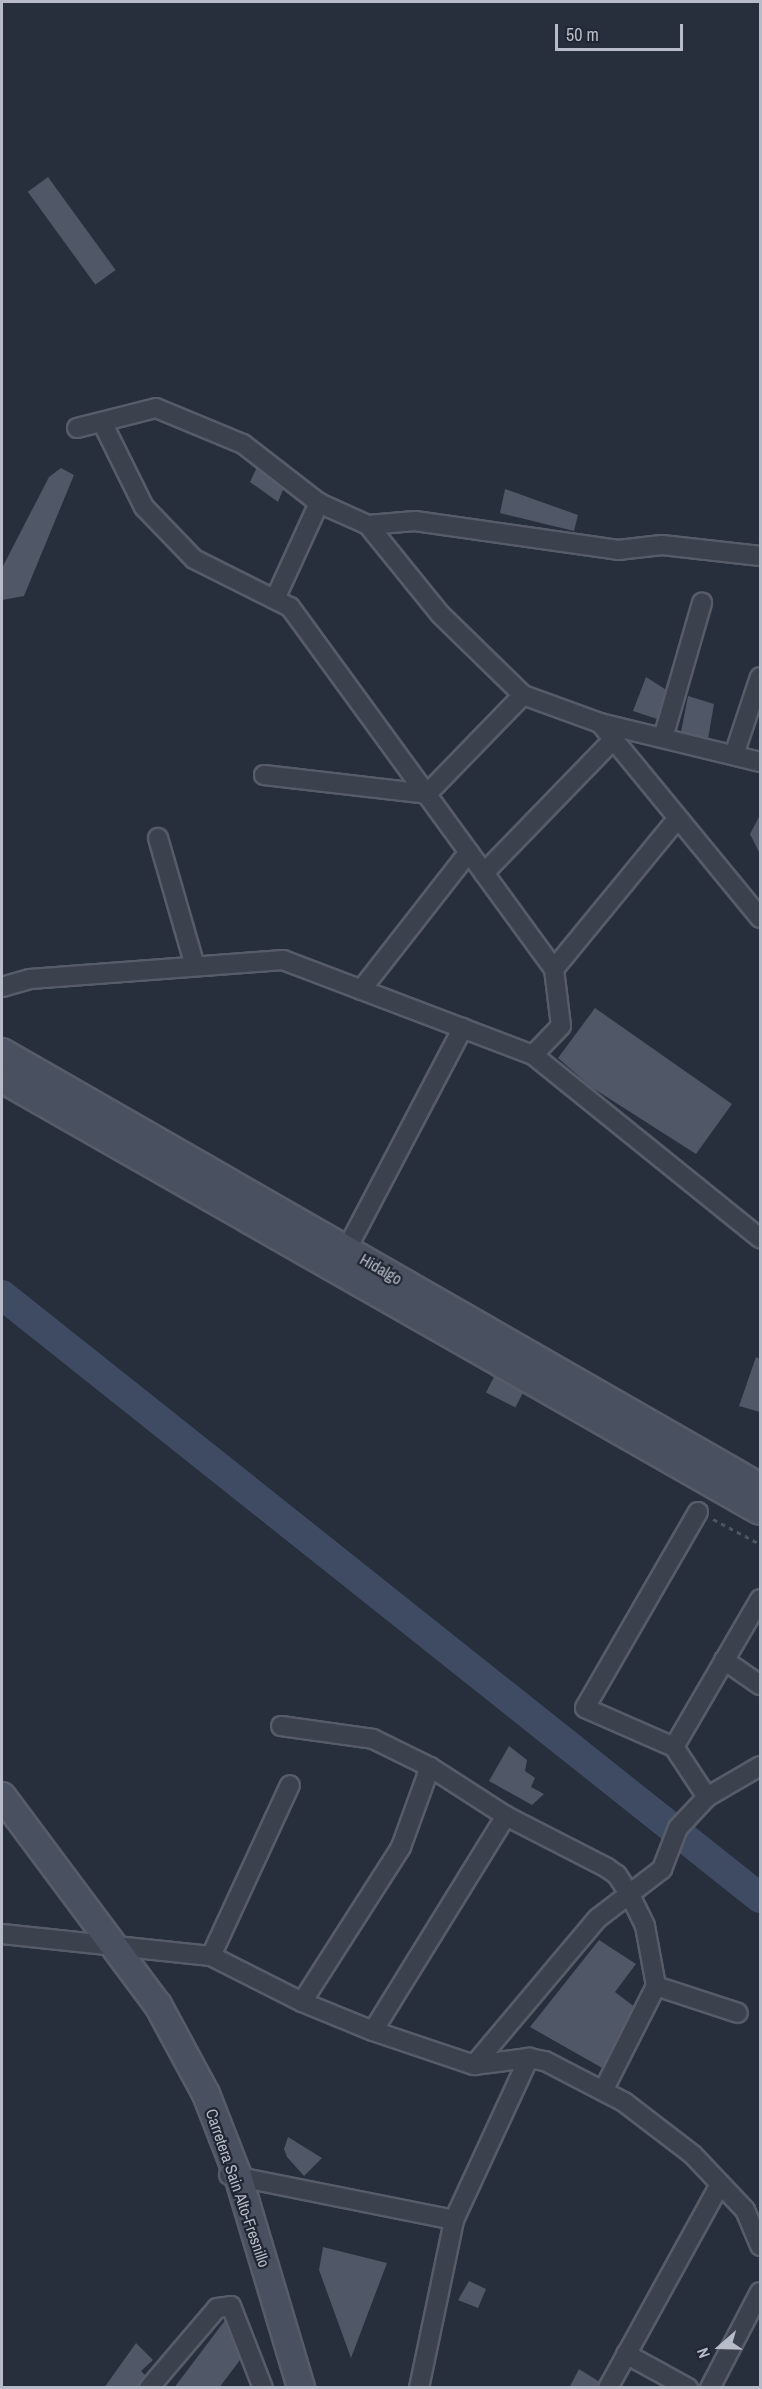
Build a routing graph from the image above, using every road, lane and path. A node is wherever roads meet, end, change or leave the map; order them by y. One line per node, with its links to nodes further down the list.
1 (102, 422): 2 (street); 3 (street); 6 (street)
2 (77, 428)
3 (319, 503): 4 (street); 6 (street)
4 (368, 525): 5 (street); 9 (street)
5 (760, 556)
6 (275, 599): 16 (street)
7 (702, 603): 11 (street)
8 (760, 677): 13 (street)
9 (523, 695): 10 (street); 16 (street)
10 (600, 723): 11 (street); 12 (street)
11 (663, 738): 13 (street)
12 (614, 739): 17 (street); 20 (street)
13 (734, 755): 14 (street)
14 (760, 762)
15 (264, 775): 16 (street)
16 (427, 794): 19 (street)
17 (678, 818): 21 (street); 23 (street)
18 (158, 838): 22 (street)
19 (469, 852): 20 (street); 25 (street)
20 (484, 873): 23 (street)
21 (760, 918)
22 (195, 966): 24 (street); 25 (street)
23 (554, 969): 28 (street)
24 (2, 987)
25 (361, 990): 26 (street)
26 (463, 1028): 28 (street); 31 (street)
27 (2, 1052): 31 (main road, Hidalgo)
28 (533, 1055): 30 (street)
29 (2, 1079): 31 (main road, Hidalgo)
30 (760, 1238)
31 (342, 1259): 32 (main road, Hidalgo); 33 (main road, Hidalgo)
32 (760, 1487)
33 (760, 1511)
34 (698, 1512): 35 (path); 40 (street)
35 (760, 1544)
36 (760, 1599): 37 (street)
37 (724, 1660): 38 (street); 40 (street)
38 (760, 1685)
39 (281, 1726): 42 (street)
40 (674, 1747): 45 (street)
41 (760, 1766): 45 (street)
42 (430, 1767): 47 (street); 53 (street)
43 (290, 1785): 51 (street)
44 (2, 1796): 50 (main road)
45 (707, 1797): 48 (street)
46 (2, 1808): 50 (main road)
47 (506, 1816): 48 (street); 55 (street)
48 (630, 1895): 52 (street); 57 (street)
49 (2, 1934): 50 (street)
50 (108, 1945): 51 (street); 59 (main road)
51 (211, 1956): 53 (street)
52 (656, 1986): 54 (street); 58 (street)
53 (302, 2002): 55 (street)
54 (738, 2013)
55 (373, 2031): 57 (street)
56 (529, 2058): 57 (street); 58 (street); 61 (street)
57 (474, 2065)
58 (603, 2091): 60 (street)
59 (233, 2176): 61 (street); 67 (main road); 68 (main road, Carretera Sain Alto-Fresnillo)
60 (720, 2184): 62 (street); 64 (street)
61 (454, 2220): 69 (street)
62 (760, 2246)
63 (760, 2292): 72 (street)
64 (626, 2354): 70 (street); 71 (street)
65 (149, 2388): 66 (street)
66 (264, 2388)
67 (289, 2388)
68 (301, 2388)
69 (419, 2388)
70 (608, 2388)
71 (688, 2388)
72 (710, 2388)

